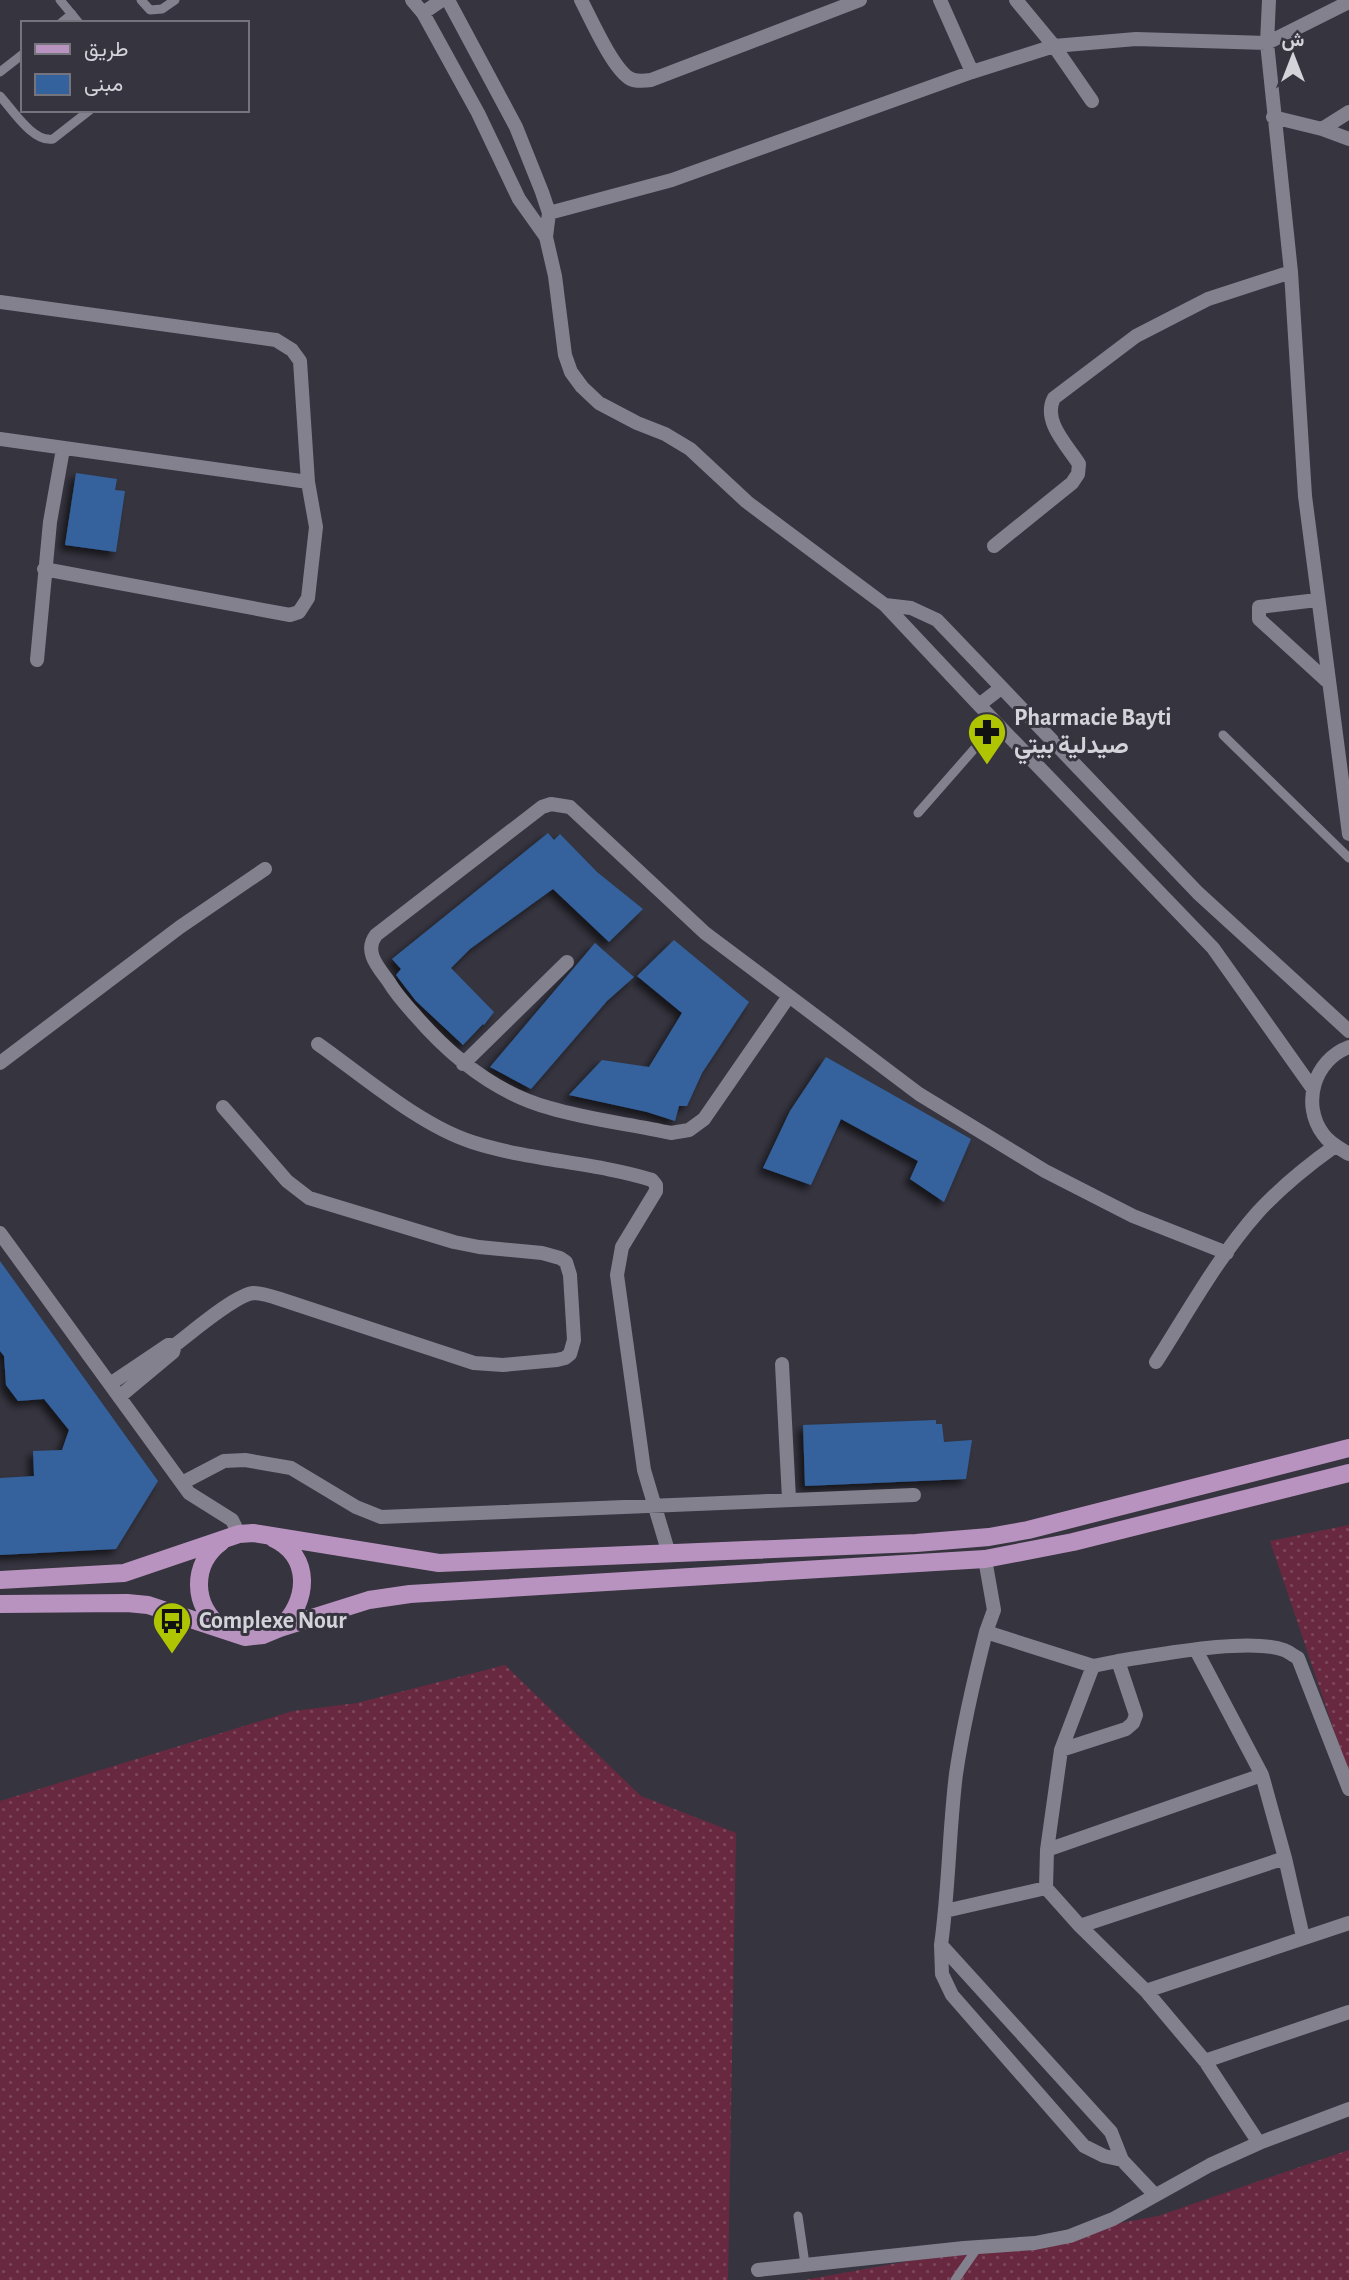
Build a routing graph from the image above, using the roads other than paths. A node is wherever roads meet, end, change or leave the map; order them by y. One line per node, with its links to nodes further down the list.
1 (60, 0): 14 (lane)
2 (141, 0): 3 (lane)
3 (176, 0)
4 (412, 0): 13 (street)
5 (442, 0): 13 (street)
6 (448, 0): 29 (street)
7 (582, 0): 8 (street)
8 (860, 0)
9 (940, 0): 21 (street)
10 (1016, 0): 18 (street)
11 (1269, 0): 17 (street)
12 (1349, 2): 17 (street)
13 (423, 13): 30 (street)
14 (72, 14): 15 (lane); 16 (lane)
15 (63, 21)
16 (77, 21)
17 (1267, 43): 18 (street); 26 (street)
18 (1054, 46): 21 (street); 23 (street)
19 (21, 56): 20 (lane)
20 (0, 72)
21 (972, 72): 29 (street)
22 (0, 96): 24 (lane)
23 (1092, 101)
24 (87, 112)
25 (1349, 113): 27 (street)
26 (1273, 117): 27 (street); 31 (street)
27 (1322, 129): 28 (street)
28 (1349, 139)
29 (549, 213): 30 (street)
30 (546, 237): 39 (street)
31 (1291, 272): 36 (street); 38 (street)
32 (0, 302): 35 (street)
33 (0, 439): 34 (street)
34 (64, 449): 35 (street); 37 (street)
35 (308, 482): 37 (street)
36 (994, 546)
37 (44, 569): 40 (street)
38 (1317, 600): 41 (street); 41 (street)
39 (885, 604): 42 (street); 43 (street)
40 (37, 660)
41 (1327, 681): 47 (street)
42 (1001, 688): 43 (street); 52 (street)
43 (979, 705): 44 (street)
44 (997, 723): 46 (lane); 57 (street)
45 (1223, 735): 48 (lane)
46 (918, 813)
47 (1349, 834)
48 (1349, 858)
49 (265, 869): 55 (street)
50 (567, 962): 56 (street)
51 (789, 996): 56 (street); 56 (street); 62 (street)
52 (1349, 1031)
53 (318, 1044): 73 (street)
54 (1349, 1047): 57 (street)
55 (0, 1063)
56 (463, 1065)
57 (1313, 1089): 59 (street)
58 (223, 1107): 63 (street)
59 (1335, 1146): 60 (street); 62 (street)
60 (1349, 1154)
61 (0, 1233): 66 (street)
62 (1227, 1252): 64 (street)
63 (175, 1345): 66 (street); 67 (street)
64 (1156, 1363)
65 (782, 1364): 72 (street)
66 (110, 1384): 67 (street)
67 (119, 1398): 70 (street)
68 (1349, 1448): 76 (main road)
69 (1349, 1473): 77 (main road)
70 (182, 1483): 73 (street); 75 (street)
71 (914, 1495): 72 (street)
72 (789, 1499): 73 (street)
73 (653, 1504): 76 (street)
74 (267, 1535): 75 (main road); 76 (main road); 80 (main road)
75 (232, 1536): 78 (main road); 81 (main road)
76 (669, 1554)
77 (985, 1559): 80 (main road); 82 (street)
78 (0, 1580)
79 (0, 1604): 81 (main road)
80 (280, 1628): 81 (main road)
81 (228, 1632)
82 (986, 1632): 85 (street); 92 (street)
83 (1196, 1650): 84 (street); 87 (street); 88 (street)
84 (1118, 1661): 85 (street); 86 (street)
85 (1093, 1666): 86 (street)
86 (1061, 1750): 89 (street)
87 (1262, 1775): 89 (street); 90 (street)
88 (1349, 1789)
89 (1047, 1850): 91 (street)
90 (1285, 1858): 94 (street); 95 (street)
91 (1046, 1888): 92 (street); 94 (street)
92 (945, 1911): 96 (street)
93 (1349, 1923): 95 (street)
94 (1080, 1926): 97 (street)
95 (1303, 1937): 97 (street)
96 (941, 1944): 102 (street); 102 (street)
97 (1146, 1991): 99 (street)
98 (1349, 2012): 99 (street)
99 (1205, 2061): 101 (street)
100 (1349, 2109): 101 (street)
101 (1259, 2143): 103 (street)
102 (1122, 2160): 103 (street)
103 (1155, 2195): 105 (street)
104 (798, 2216): 106 (lane)
105 (978, 2247): 106 (street); 108 (lane)
106 (806, 2264): 107 (street)
107 (758, 2270)
108 (955, 2280)

